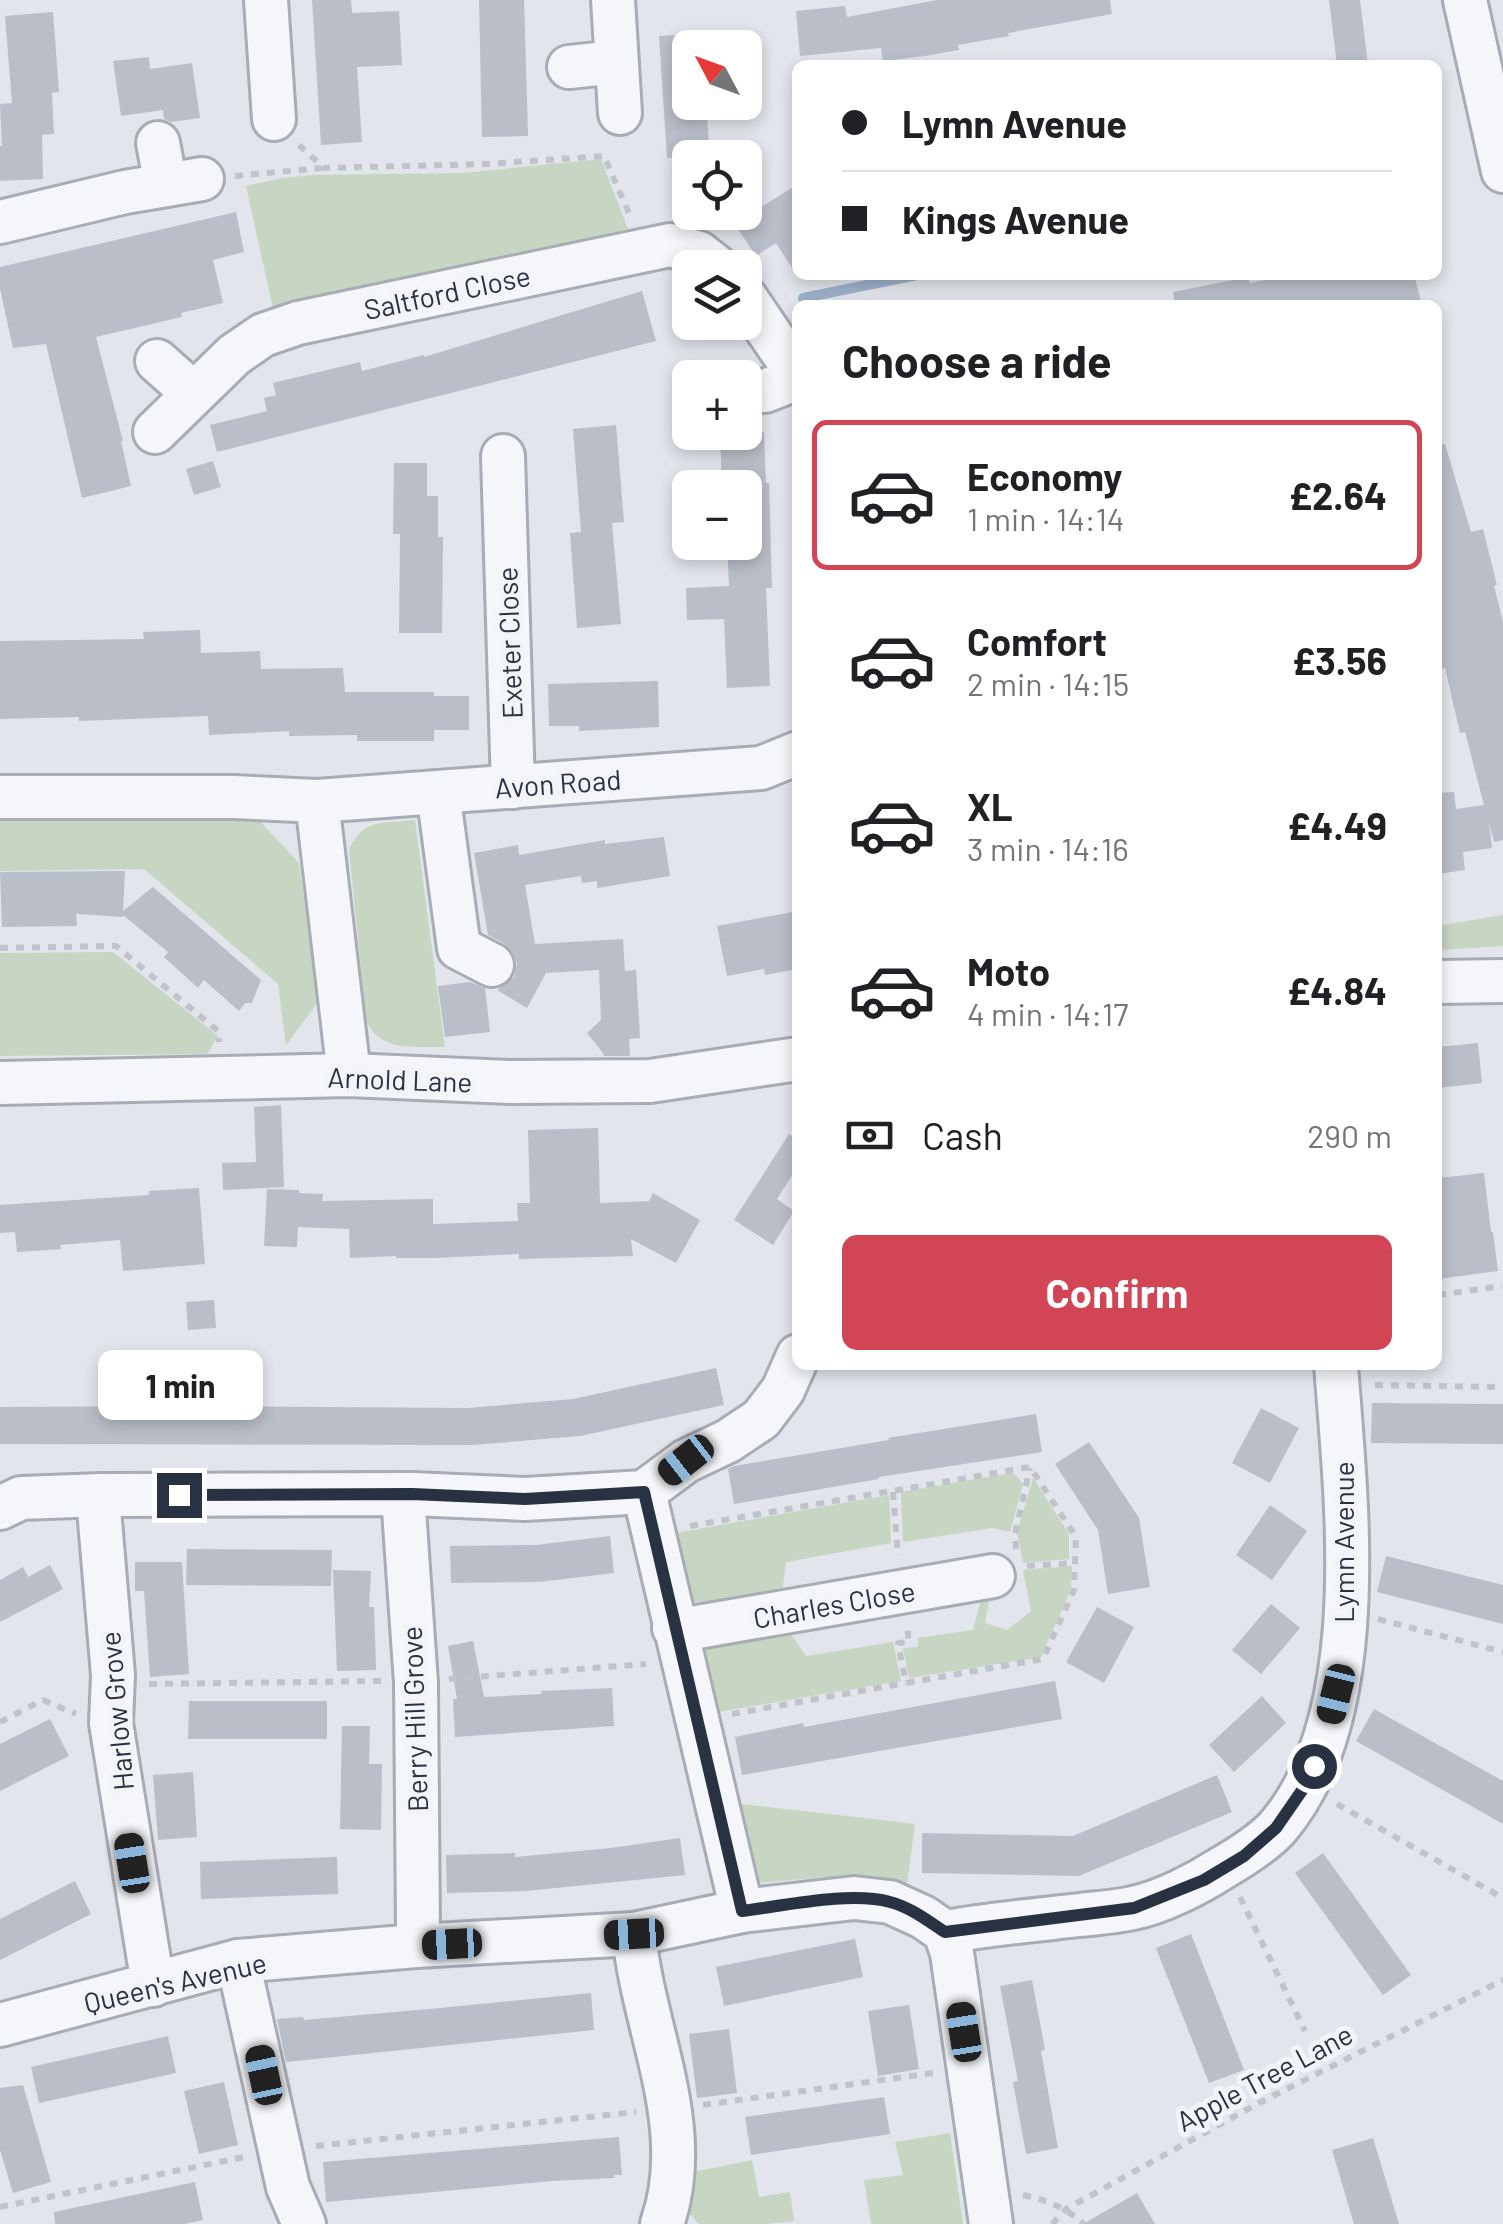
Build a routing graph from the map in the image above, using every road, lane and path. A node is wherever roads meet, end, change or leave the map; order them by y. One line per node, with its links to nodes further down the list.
1 (266, 0): 7 (street)
2 (613, 0): 4 (street)
3 (1465, 0): 10 (street)
4 (616, 62): 5 (street); 6 (street)
5 (569, 67)
6 (620, 113)
7 (274, 119): 9 (path)
8 (158, 142): 11 (street)
9 (324, 168): 11 (path); 13 (path)
10 (1503, 171)
11 (189, 181): 12 (street)
12 (0, 222)
13 (670, 245): 14 (street); 18 (street, Saltford Close)
14 (686, 250)
15 (762, 329): 17 (street)
16 (157, 361): 18 (street)
17 (787, 375)
18 (193, 394): 19 (street, Saltford Close)
19 (155, 432)
20 (503, 456): 22 (street, Exeter Close)
21 (792, 756): 22 (street, Avon Road)
22 (514, 787): 23 (street, Avon Road)
23 (438, 792): 25 (street, Avon Road); 27 (street)
24 (0, 797): 25 (street, Avon Road)
25 (317, 801): 31 (street)
26 (0, 948): 32 (path)
27 (492, 965)
28 (1503, 981): 29 (street)
29 (1442, 982)
30 (792, 1059): 31 (street, Arnold Lane)
31 (349, 1075): 32 (street, Arnold Lane)
32 (221, 1078): 33 (street, Arnold Lane)
33 (0, 1083)
34 (1502, 1286): 35 (path)
35 (1442, 1294)
36 (786, 1358): 40 (street)
37 (1337, 1373): 38 (path); 48 (street, Lymn Avenue)
38 (1498, 1388)
39 (1030, 1467): 47 (path)
40 (644, 1492): 42 (street); 49 (street)
41 (892, 1492): 45 (path)
42 (412, 1494): 43 (street); 63 (street, Berry Hill Grove)
43 (102, 1495): 44 (street); 56 (street, Harlow Grove)
44 (0, 1508)
45 (898, 1543)
46 (1075, 1563): 47 (path)
47 (1009, 1565): 49 (street, Charles Close)
48 (1347, 1605): 52 (path); 57 (street, Lymn Avenue)
49 (674, 1628): 60 (street)
50 (908, 1634): 51 (path)
51 (898, 1643)
52 (1503, 1652)
53 (906, 1682): 54 (path)
54 (736, 1713)
55 (0, 1722): 56 (path)
56 (110, 1723): 66 (street, Harlow Grove)
57 (1305, 1786): 58 (street, Lymn Avenue); 59 (path)
58 (1225, 1867): 61 (street, Lymn Avenue); 68 (path)
59 (1503, 1898)
60 (742, 1911): 61 (street, Queen's Avenue); 62 (street, Queen's Avenue)
61 (945, 1932): 69 (street)
62 (634, 1934): 63 (street, Queen's Avenue); 70 (street)
63 (416, 1946): 64 (street, Queen's Avenue)
64 (238, 1961): 66 (street, Queen's Avenue); 71 (street)
65 (1503, 1980): 74 (path, Apple Tree Lane)
66 (153, 1985): 67 (street, Queen's Avenue)
67 (0, 2025)
68 (1304, 2031)
69 (970, 2070): 70 (path); 73 (street)
70 (670, 2111): 71 (path); 75 (street)
71 (279, 2150): 72 (path); 76 (street)
72 (0, 2207)
73 (990, 2209): 74 (path)
74 (1066, 2209): 77 (path, Apple Tree Lane); 78 (path)
75 (645, 2223)
76 (304, 2224)
77 (1052, 2224)
78 (1084, 2224)

